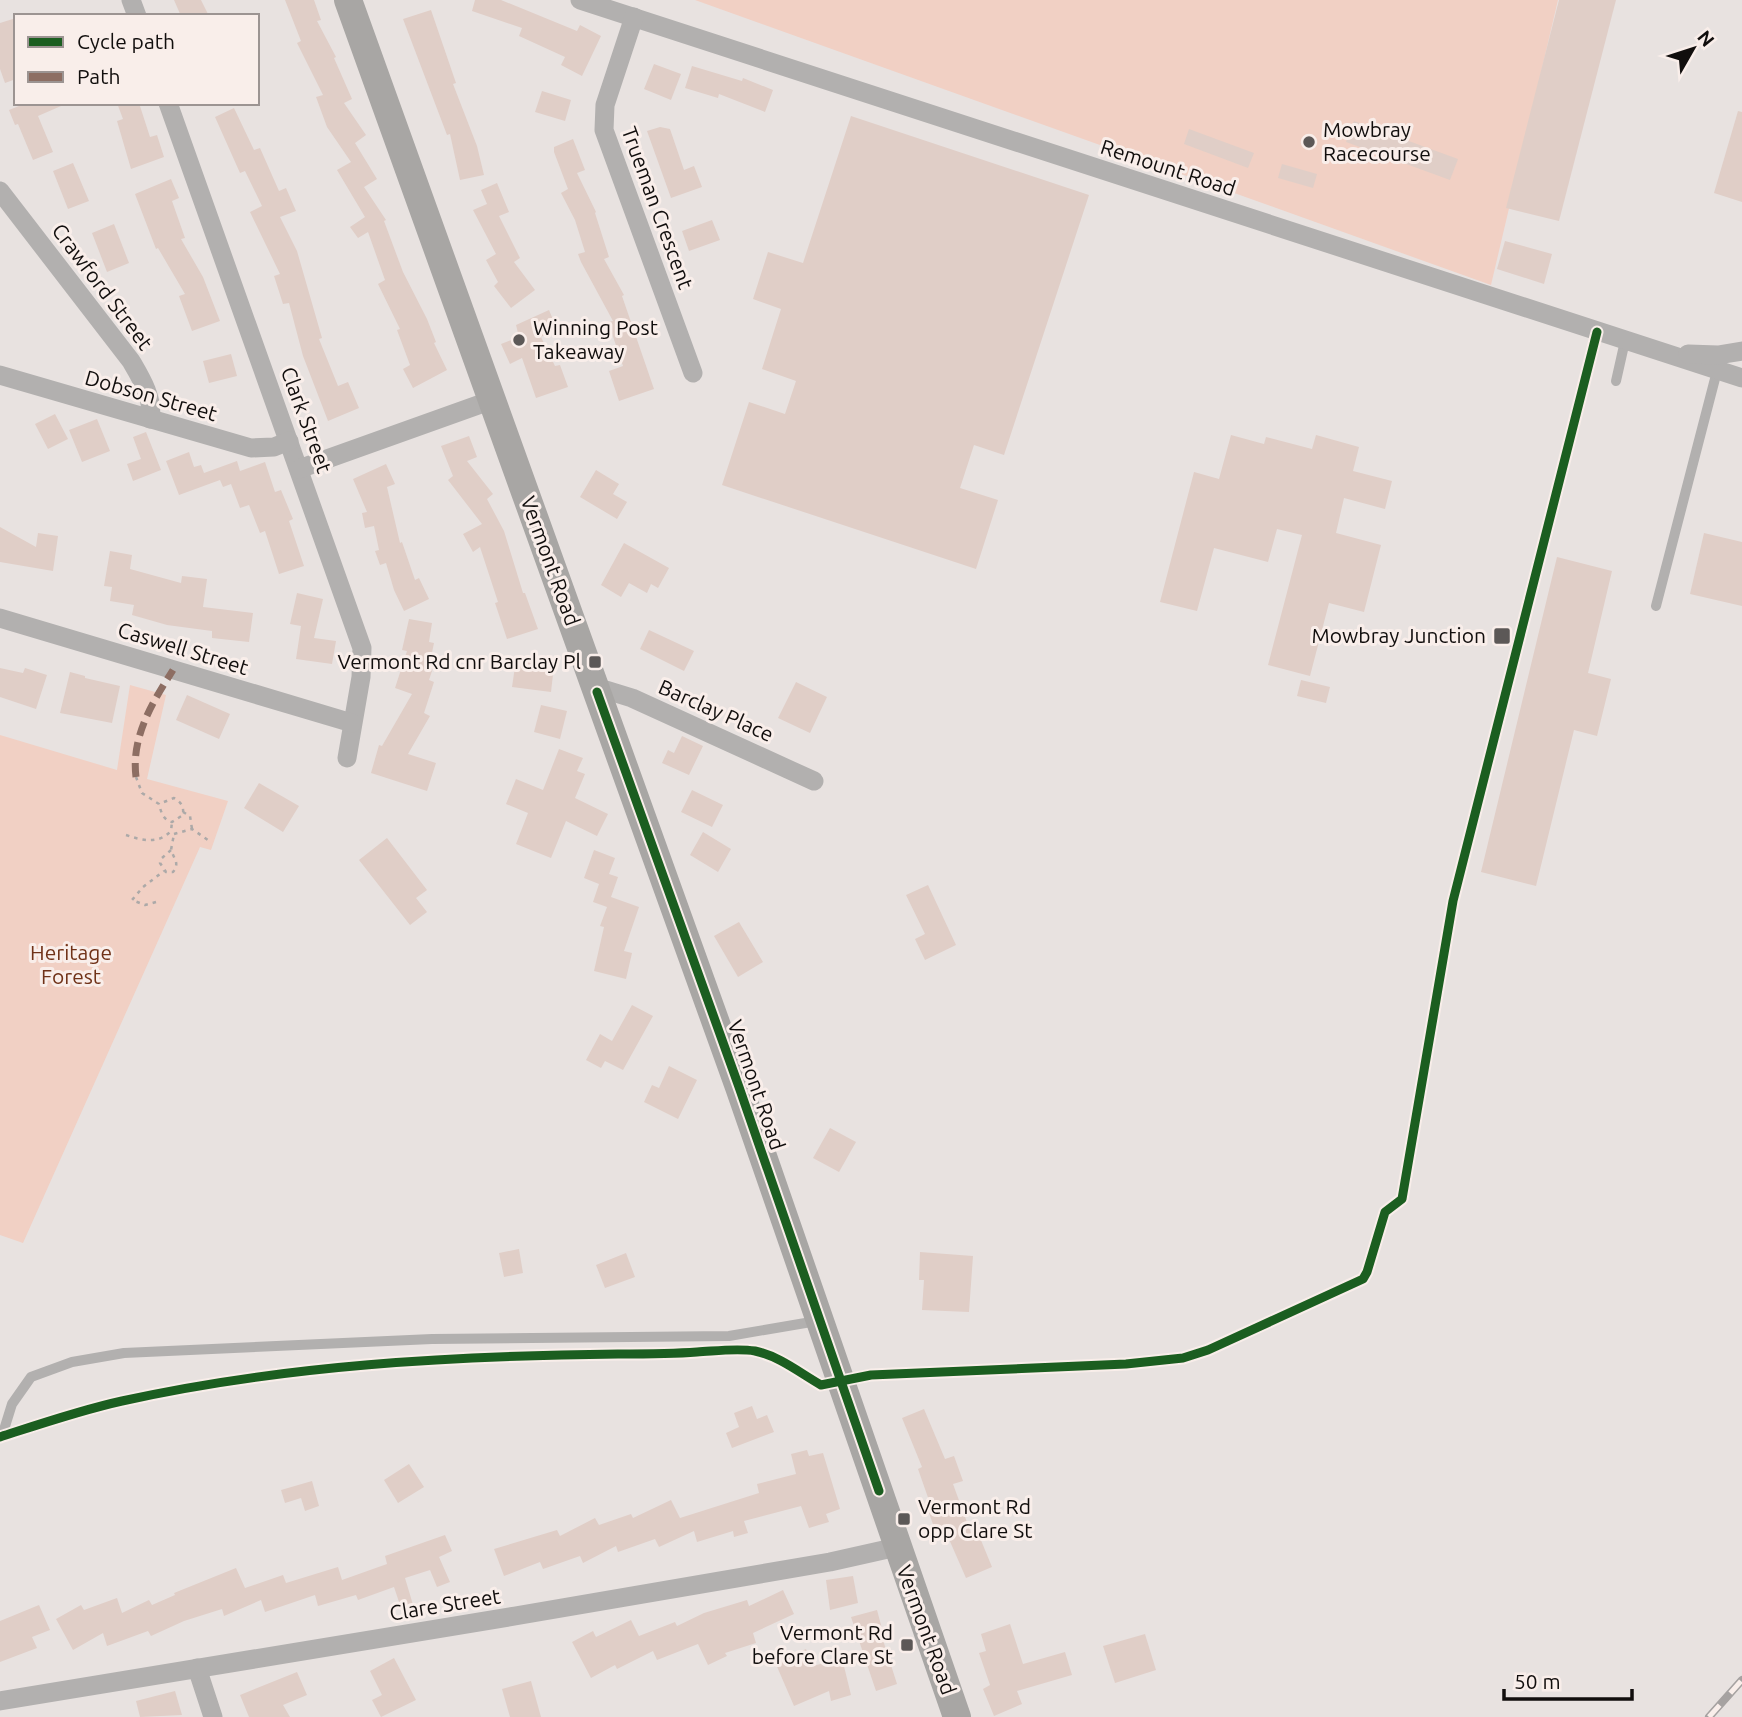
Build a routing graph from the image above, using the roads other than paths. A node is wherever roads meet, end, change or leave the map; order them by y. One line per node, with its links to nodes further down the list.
1 (348, 0): 14 (street, Vermont Road)
2 (580, 0): 3 (street, Remount Road)
3 (634, 17): 6 (street, Remount Road); 10 (street, Trueman Crescent)
4 (169, 105): 16 (street, Clark Street)
5 (0, 191): 15 (street, Crawford Street)
6 (1625, 341): 7 (street, Remount Road); 13 (lane)
7 (1662, 352): 8 (street); 9 (street, Remount Road)
8 (1742, 352)
9 (1717, 371): 12 (street, Remount Road); 18 (lane)
10 (693, 373)
11 (0, 375): 15 (street, Dobson Street)
12 (1742, 378)
13 (1616, 381)
14 (492, 400): 17 (street); 20 (street, Vermont Road)
15 (150, 419): 16 (street, Dobson Street)
16 (289, 441): 17 (street, Clark Street)
17 (299, 468): 21 (street, Clark Street)
18 (1656, 606)
19 (0, 618): 21 (street, Caswell Street)
20 (597, 692): 23 (street, Barclay Place); 24 (street, Vermont Road)
21 (352, 723): 22 (street, Clark Street)
22 (346, 758)
23 (814, 781)
24 (819, 1321): 25 (lane); 26 (street, Vermont Road)
25 (2, 1436)
26 (897, 1547): 27 (street, Clare Street); 30 (street, Vermont Road)
27 (197, 1668): 28 (street, Clare Street); 29 (street)
28 (0, 1701)
29 (213, 1717)
30 (957, 1717)

